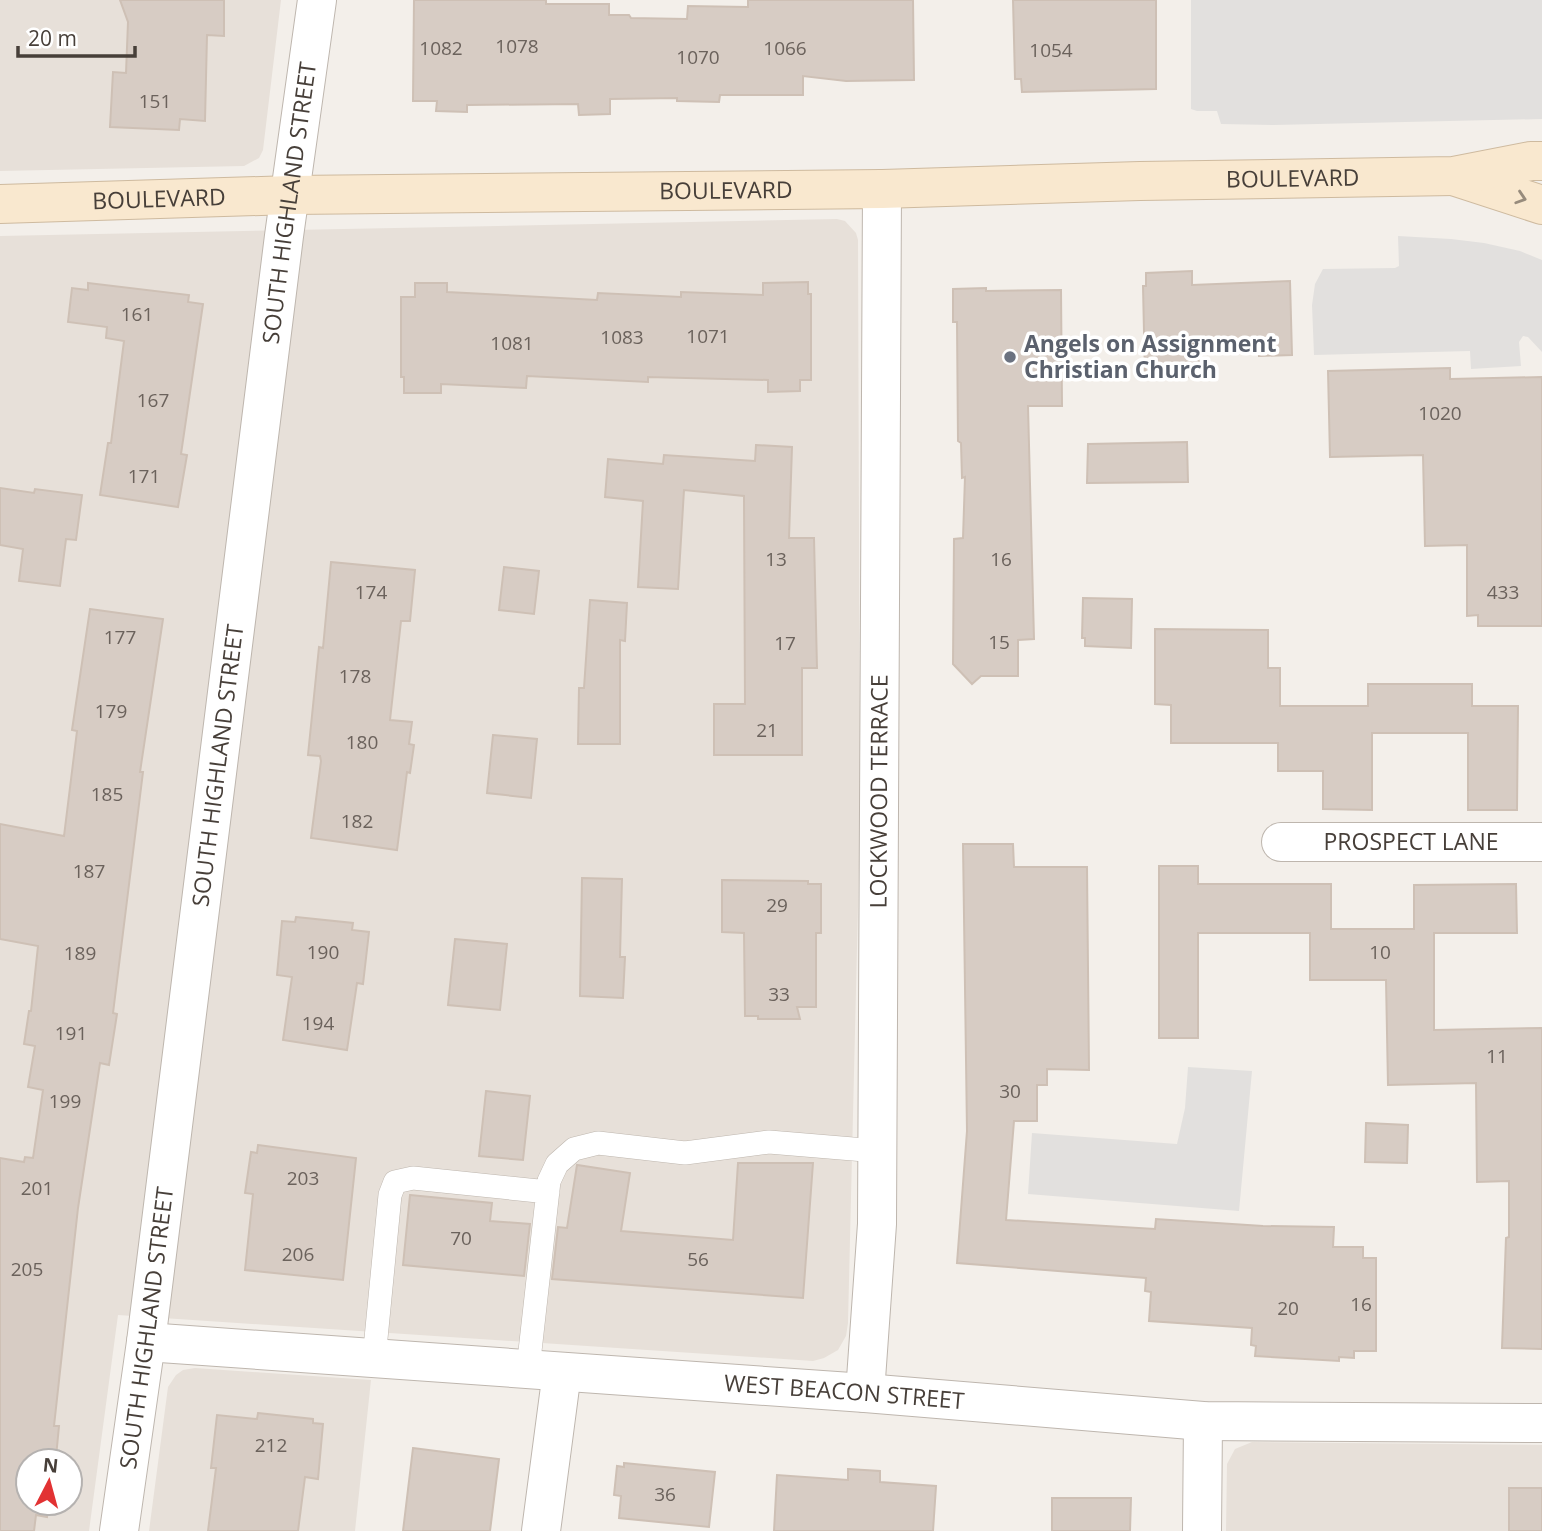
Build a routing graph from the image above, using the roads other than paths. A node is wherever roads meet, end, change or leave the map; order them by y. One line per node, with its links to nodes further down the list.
1 (317, 0): 5 (street, SOUTH HIGHLAND STREET)
2 (1542, 161): 3 (main road, BOULEVARD)
3 (1454, 176): 4 (main road, BOULEVARD); 7 (main road, BOULEVARD, one-way to 7)
4 (882, 188): 5 (main road, BOULEVARD); 10 (street, LOCKWOOD TERRACE)
5 (290, 195): 6 (main road, BOULEVARD); 12 (street, SOUTH HIGHLAND STREET)
6 (0, 205)
7 (1542, 205)
8 (1280, 842): 9 (street, PROSPECT LANE)
9 (1542, 842)
10 (877, 1151): 11 (lane); 15 (street, LOCKWOOD TERRACE)
11 (548, 1192): 13 (lane); 14 (lane)
12 (146, 1342): 13 (street, WEST BEACON STREET); 18 (street, SOUTH HIGHLAND STREET)
13 (374, 1359): 14 (street, WEST BEACON STREET)
14 (545, 1371): 15 (street, WEST BEACON STREET); 19 (street)
15 (865, 1393): 16 (street, WEST BEACON STREET)
16 (1203, 1421): 17 (street, WEST BEACON STREET); 20 (street)
17 (1542, 1423)
18 (119, 1531)
19 (541, 1531)
20 (1202, 1531)

